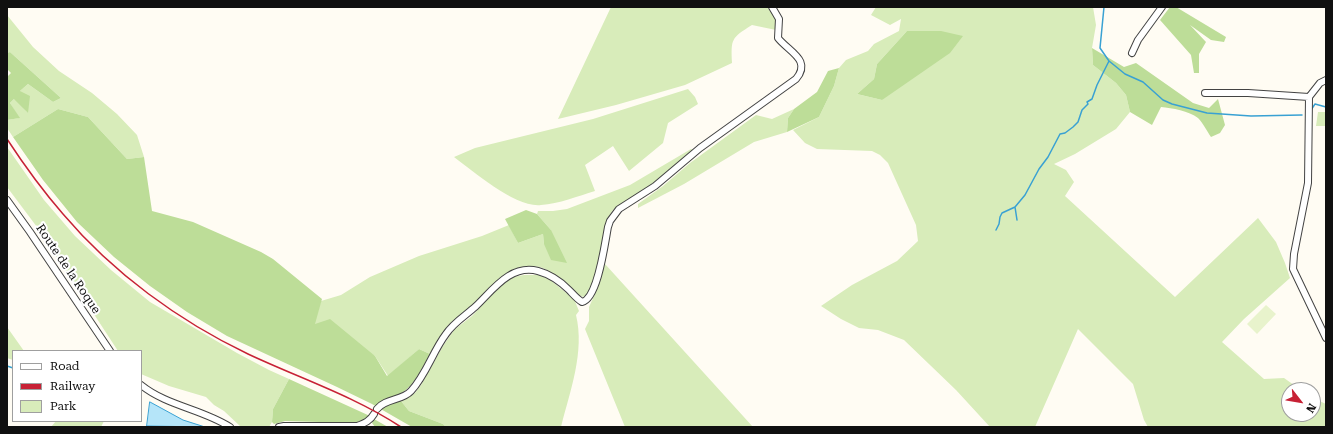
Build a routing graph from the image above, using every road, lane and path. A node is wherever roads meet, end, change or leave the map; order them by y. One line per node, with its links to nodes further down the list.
1 (772, 7): 12 (street)
2 (1162, 7): 3 (street)
3 (1132, 53)
4 (1326, 80): 6 (street)
5 (1205, 93): 6 (street)
6 (1309, 97): 8 (street)
7 (7, 200): 9 (street, Route de la Roque)
8 (1326, 338)
9 (109, 350)
10 (142, 386): 11 (street)
11 (230, 427)
12 (279, 427)

